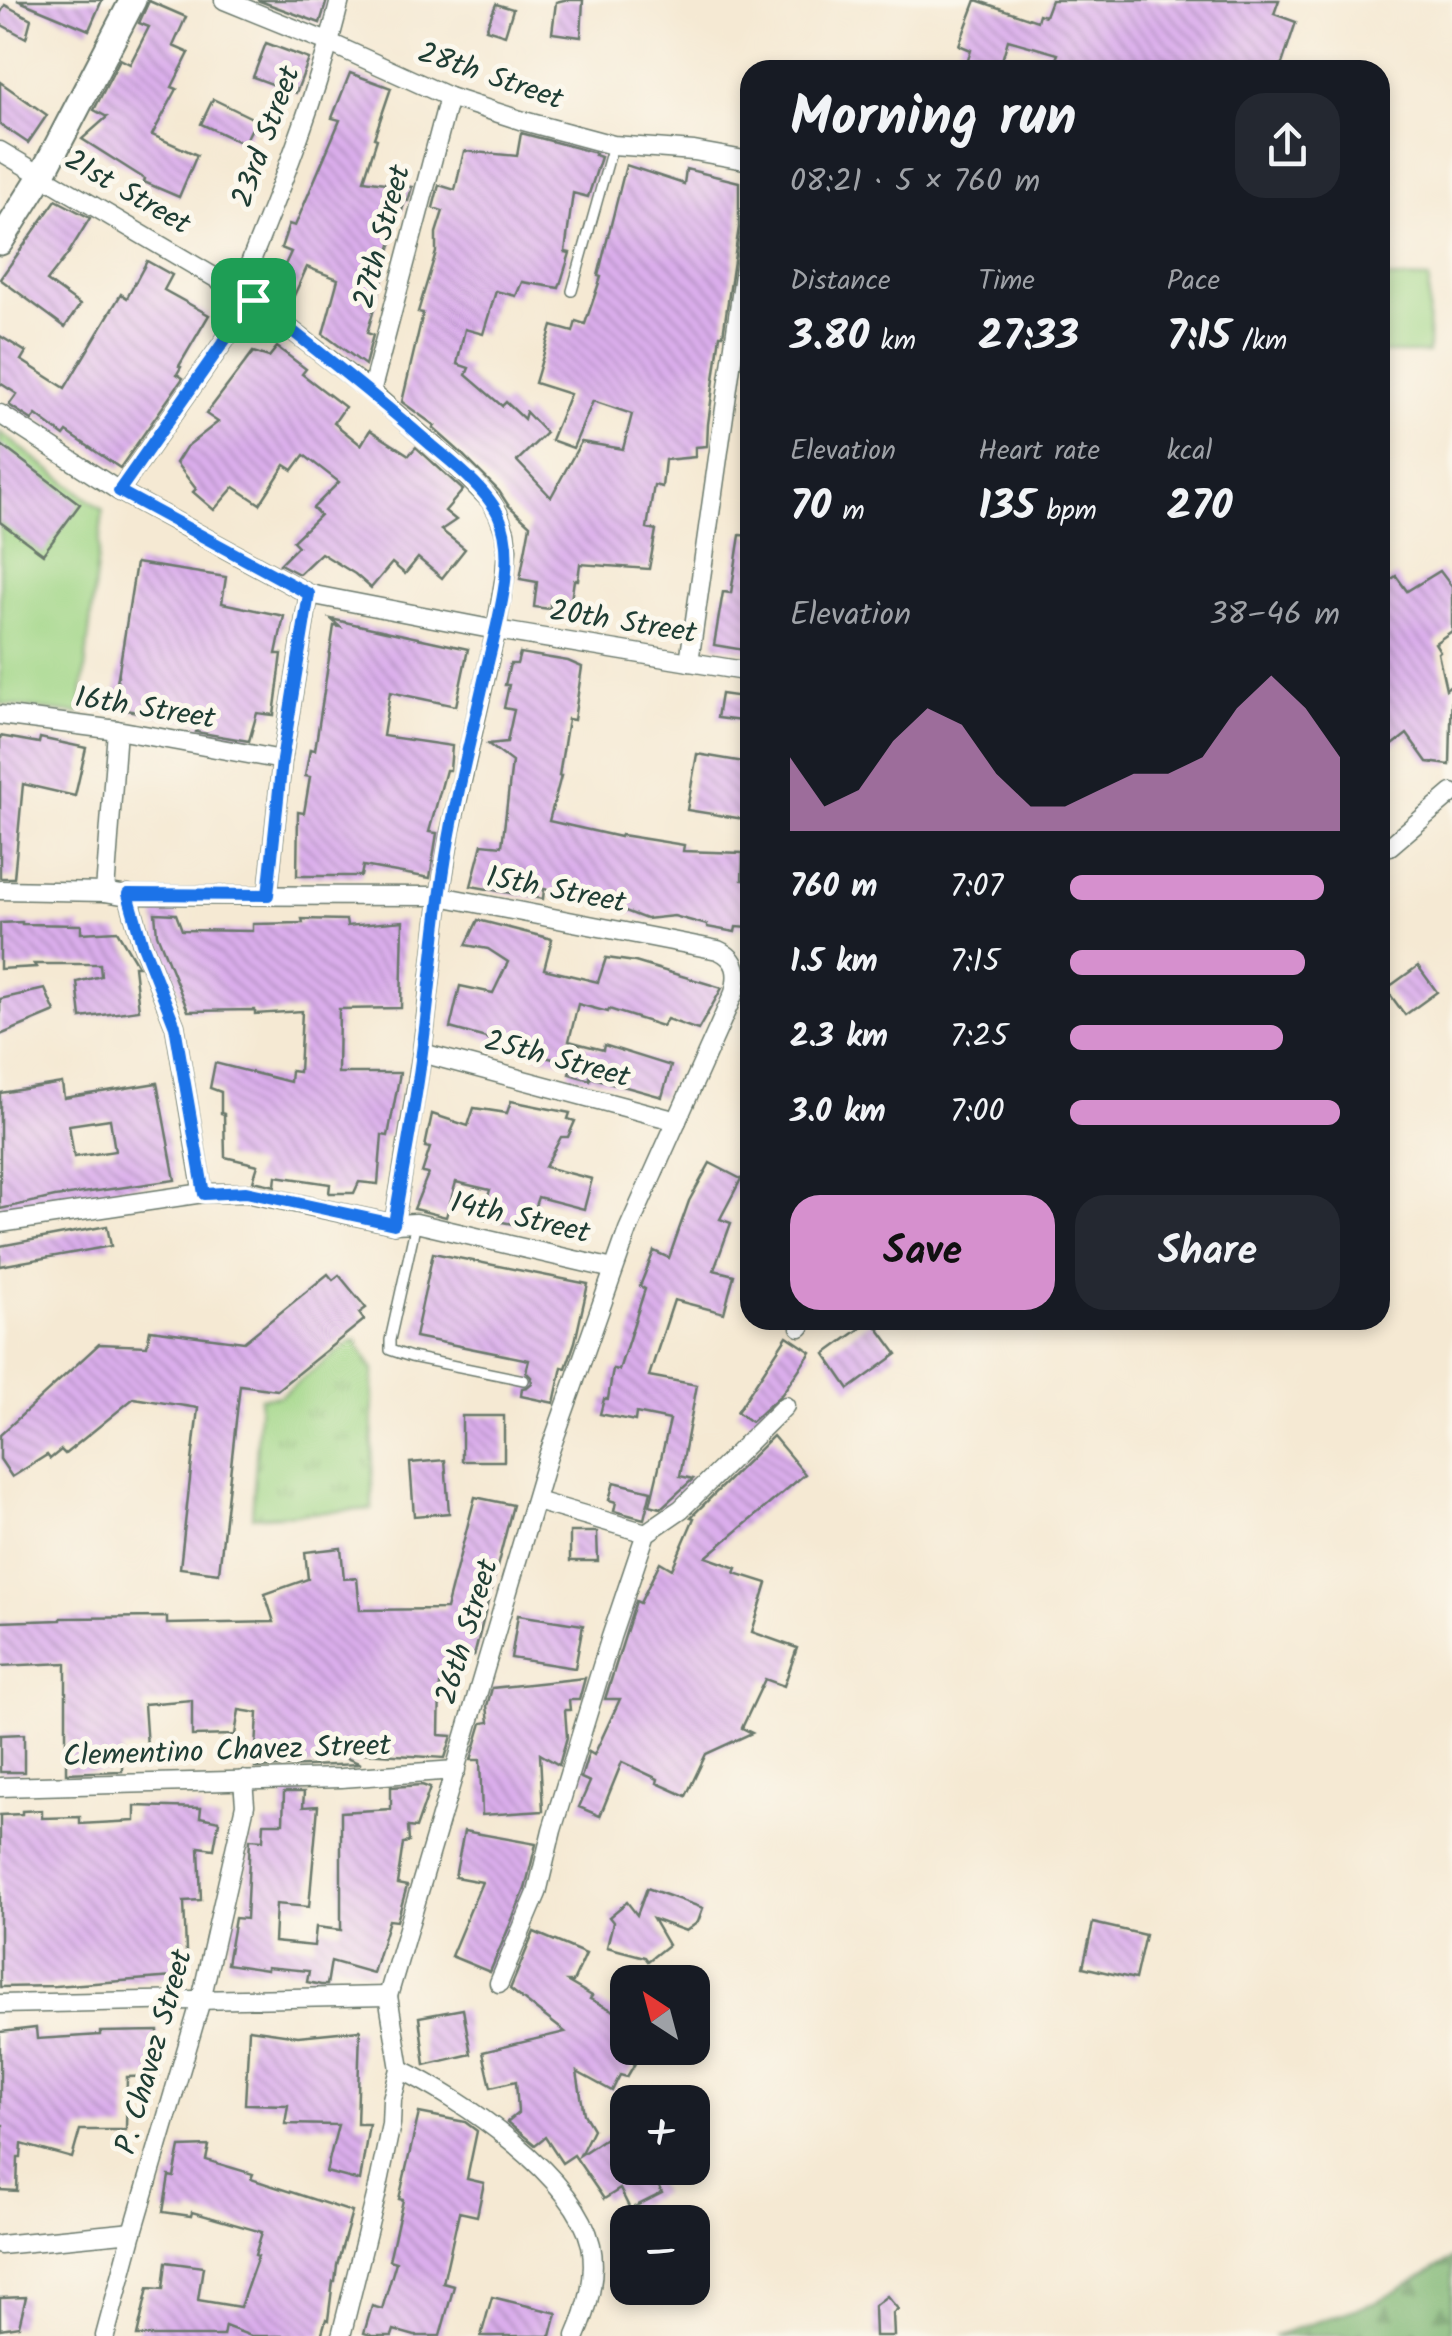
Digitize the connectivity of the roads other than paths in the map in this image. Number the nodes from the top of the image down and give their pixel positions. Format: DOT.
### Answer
graph roads {
  1 [pos="133,0"];
  2 [pos="224,0"];
  3 [pos="340,0"];
  4 [pos="330,42"];
  5 [pos="449,96"];
  6 [pos="614,145"];
  7 [pos="0,151"];
  8 [pos="740,159"];
  9 [pos="42,175"];
  10 [pos="0,242"];
  11 [pos="572,291"];
  12 [pos="246,295"];
  13 [pos="740,369"];
  14 [pos="371,392"];
  15 [pos="0,414"];
  16 [pos="119,491"];
  17 [pos="309,594"];
  18 [pos="496,630"];
  19 [pos="689,662"];
  20 [pos="740,670"];
  21 [pos="0,715"];
  22 [pos="117,730"];
  23 [pos="282,760"];
  24 [pos="1452,793"];
  25 [pos="1390,846"];
  26 [pos="0,890"];
  27 [pos="106,892"];
  28 [pos="128,894"];
  29 [pos="268,895"];
  30 [pos="440,896"];
  31 [pos="736,964"];
  32 [pos="422,1053"];
  33 [pos="677,1121"];
  34 [pos="204,1194"];
  35 [pos="416,1222"];
  36 [pos="0,1223"];
  37 [pos="394,1224"];
  38 [pos="613,1270"];
  39 [pos="524,1380"];
  40 [pos="785,1406"];
  41 [pos="536,1501"];
  42 [pos="646,1532"];
  43 [pos="456,1770"];
  44 [pos="244,1780"];
  45 [pos="0,1787"];
  46 [pos="499,1983"];
  47 [pos="388,1996"];
  48 [pos="201,2000"];
  49 [pos="0,2004"];
  50 [pos="400,2069"];
  51 [pos="132,2232"];
  52 [pos="0,2245"];
  53 [pos="105,2336"];
  54 [pos="341,2336"];
  55 [pos="576,2336"];
  1 -- 9 [label="street"];
  2 -- 4 [label="street, 28th Street"];
  3 -- 4 [label="street, 23rd Street"];
  4 -- 5 [label="street, 28th Street"];
  4 -- 12 [label="street, 23rd Street"];
  5 -- 6 [label="street, 28th Street"];
  5 -- 14 [label="street, 27th Street"];
  6 -- 8 [label="street, 28th Street"];
  6 -- 11 [label="lane"];
  7 -- 9 [label="street, 21st Street"];
  9 -- 10 [label="street"];
  9 -- 12 [label="street, 21st Street"];
  12 -- 14 [label="street, 21st Street"];
  12 -- 16 [label="street, 23rd Street"];
  13 -- 19 [label="street"];
  14 -- 18 [label="street, 21st Street"];
  15 -- 16 [label="street, 20th Street"];
  16 -- 17 [label="street, 20th Street"];
  17 -- 18 [label="street, 20th Street"];
  17 -- 23 [label="street"];
  18 -- 19 [label="street, 20th Street"];
  18 -- 30 [label="street, 21st Street"];
  19 -- 20 [label="street, 20th Street"];
  21 -- 22 [label="street, 16th Street"];
  22 -- 23 [label="street, 16th Street"];
  22 -- 27 [label="street"];
  23 -- 29 [label="street"];
  24 -- 25 [label="street"];
  26 -- 27 [label="street, 15th Street"];
  27 -- 28 [label="street, 15th Street"];
  28 -- 29 [label="street, 15th Street"];
  28 -- 34 [label="street"];
  29 -- 30 [label="street, 15th Street"];
  30 -- 31 [label="street, 15th Street"];
  30 -- 32 [label="street, 21st Street"];
  31 -- 33 [label="street, 26th Street"];
  32 -- 33 [label="street, 25th Street"];
  32 -- 37 [label="street, 21st Street"];
  33 -- 38 [label="street, 26th Street"];
  34 -- 36 [label="street, 14th Street"];
  34 -- 37 [label="street, 14th Street"];
  35 -- 37 [label="street, 14th Street"];
  35 -- 38 [label="street, 14th Street"];
  35 -- 39 [label="lane"];
  38 -- 41 [label="street, 26th Street"];
  40 -- 42 [label="street"];
  41 -- 42 [label="street"];
  41 -- 43 [label="street, 26th Street"];
  42 -- 46 [label="street"];
  43 -- 44 [label="street, Clementino Chavez Street"];
  43 -- 47 [label="street, 26th Street"];
  44 -- 45 [label="street, Clementino Chavez Street"];
  44 -- 48 [label="street, P. Chavez Street"];
  47 -- 48 [label="street"];
  47 -- 50 [label="street, 26th Street"];
  48 -- 49 [label="street"];
  48 -- 51 [label="street, P. Chavez Street"];
  50 -- 54 [label="street, 26th Street"];
  50 -- 55 [label="street"];
  51 -- 52 [label="street"];
  51 -- 53 [label="street, P. Chavez Street"];
}
